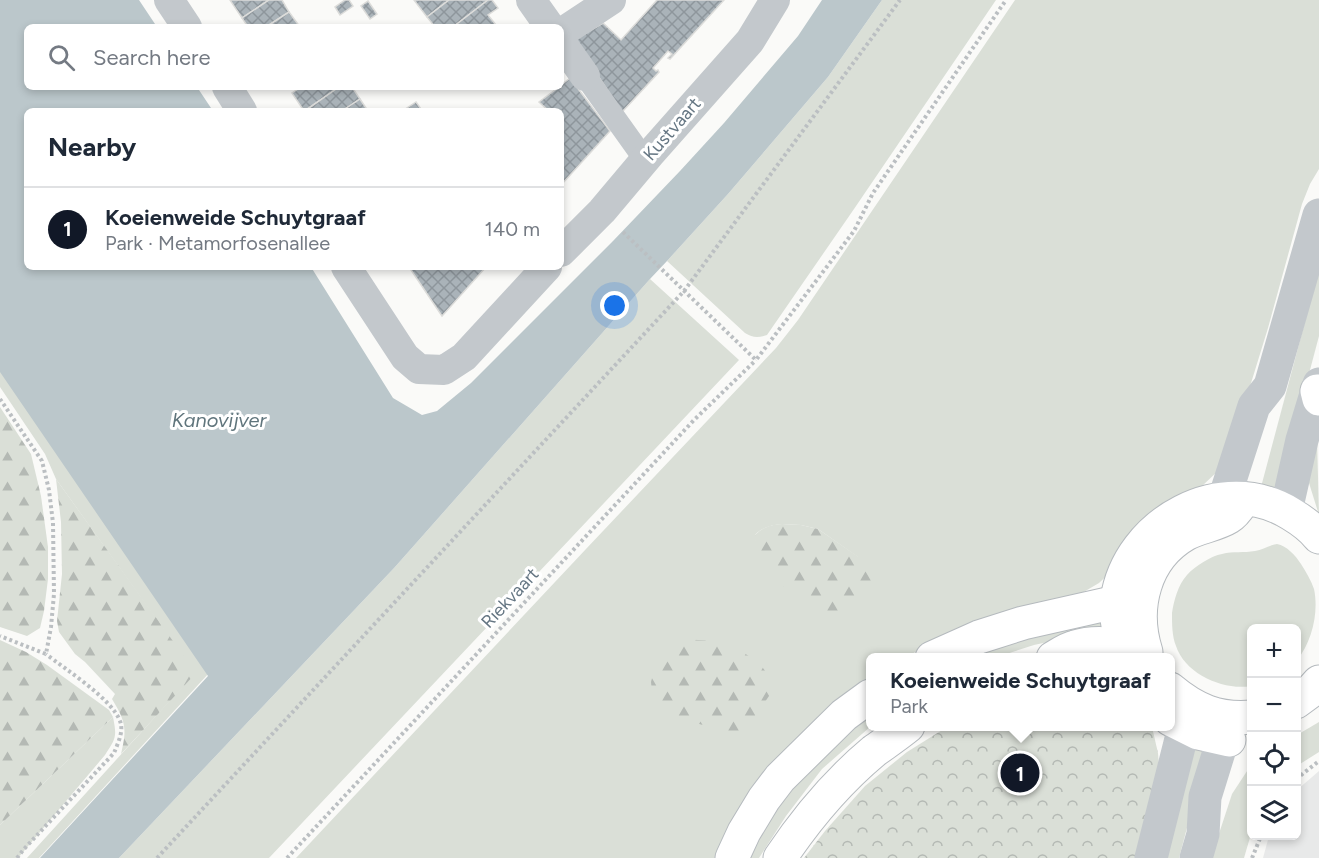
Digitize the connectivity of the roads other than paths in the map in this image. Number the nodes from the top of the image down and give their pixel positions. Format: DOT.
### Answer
graph roads {
  1 [pos="169,0"];
  2 [pos="531,0"];
  3 [pos="611,0"];
  4 [pos="775,0"];
  5 [pos="185,24"];
  6 [pos="548,24"];
  7 [pos="564,31"];
  8 [pos="564,46"];
  9 [pos="585,76"];
  10 [pos="228,90"];
  11 [pos="240,108"];
  12 [pos="645,160"];
  13 [pos="1319,215"];
  14 [pos="564,249"];
  15 [pos="348,270"];
  16 [pos="544,270"];
  17 [pos="1318,391"];
  18 [pos="1234,499"];
  19 [pos="1286,511"];
  20 [pos="1319,537"];
  21 [pos="1116,602"];
  22 [pos="942,653"];
  23 [pos="1061,653"];
  24 [pos="1136,653"];
  25 [pos="1319,682"];
  26 [pos="1175,693"];
  27 [pos="1301,698"];
  28 [pos="866,699"];
  29 [pos="1319,709"];
  30 [pos="1301,721"];
  31 [pos="1177,723"];
  32 [pos="901,731"];
  33 [pos="1243,731"];
  34 [pos="1199,846"];
  35 [pos="732,858"];
  36 [pos="780,858"];
  37 [pos="1151,858"];
  1 -- 5 [label="street"];
  2 -- 6 [label="street"];
  3 -- 7 [label="street"];
  4 -- 12 [label="street, Kustvaart"];
  8 -- 9 [label="street"];
  9 -- 12 [label="street"];
  10 -- 11 [label="street"];
  12 -- 14 [label="street, Kustvaart"];
  13 -- 18 [label="street"];
  15 -- 16 [label="street"];
  17 -- 19 [label="street"];
  18 -- 19 [label="main road"];
  18 -- 21 [label="main road"];
  18 -- 24 [label="main road"];
  19 -- 20 [label="main road"];
  21 -- 22 [label="main road"];
  21 -- 24 [label="main road"];
  23 -- 24 [label="main road"];
  25 -- 27 [label="main road"];
  26 -- 33 [label="main road"];
  28 -- 35 [label="main road"];
  29 -- 30 [label="main road"];
  31 -- 33 [label="main road"];
  31 -- 37 [label="street"];
  32 -- 36 [label="main road"];
  33 -- 34 [label="street"];
}
